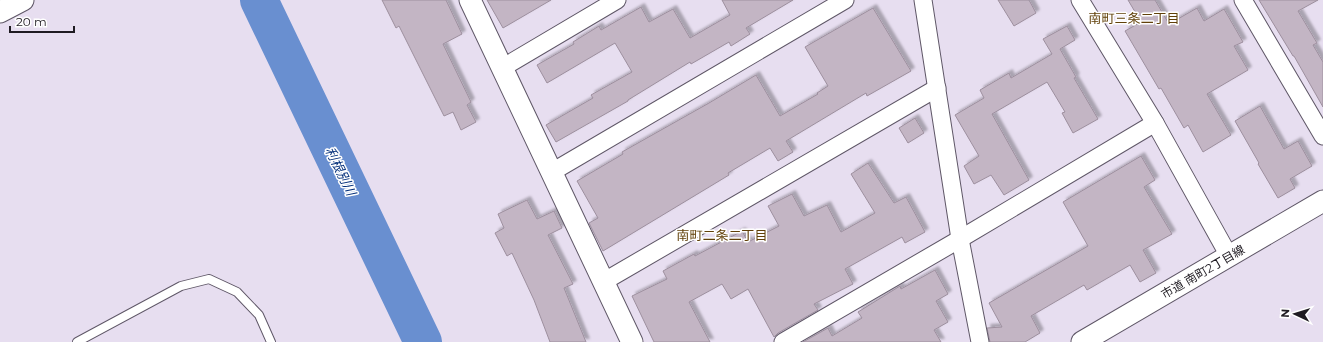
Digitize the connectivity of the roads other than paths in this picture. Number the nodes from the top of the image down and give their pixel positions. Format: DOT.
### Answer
graph roads {
  1 [pos="23,0"];
  2 [pos="470,0"];
  3 [pos="617,0"];
  4 [pos="845,0"];
  5 [pos="923,0"];
  6 [pos="1080,0"];
  7 [pos="1243,0"];
  8 [pos="0,12"];
  9 [pos="502,68"];
  10 [pos="937,88"];
  11 [pos="1155,123"];
  12 [pos="1323,136"];
  13 [pos="552,172"];
  14 [pos="1323,201"];
  15 [pos="960,239"];
  16 [pos="1229,256"];
  17 [pos="603,282"];
  18 [pos="77,342"];
  19 [pos="271,342"];
  20 [pos="632,342"];
  21 [pos="783,342"];
  22 [pos="980,342"];
  23 [pos="1082,342"];
  1 -- 8 [label="street"];
  2 -- 9 [label="street"];
  3 -- 9 [label="street"];
  4 -- 13 [label="street"];
  5 -- 10 [label="street"];
  6 -- 11 [label="street"];
  7 -- 12 [label="street"];
  9 -- 13 [label="street"];
  10 -- 15 [label="street"];
  10 -- 17 [label="street"];
  11 -- 15 [label="street"];
  11 -- 16 [label="street"];
  13 -- 17 [label="street"];
  14 -- 16 [label="street, 市道 南町2丁目線"];
  15 -- 21 [label="street"];
  15 -- 22 [label="street"];
  16 -- 23 [label="street, 市道 南町2丁目線"];
  17 -- 20 [label="street"];
  18 -- 19 [label="lane"];
}
